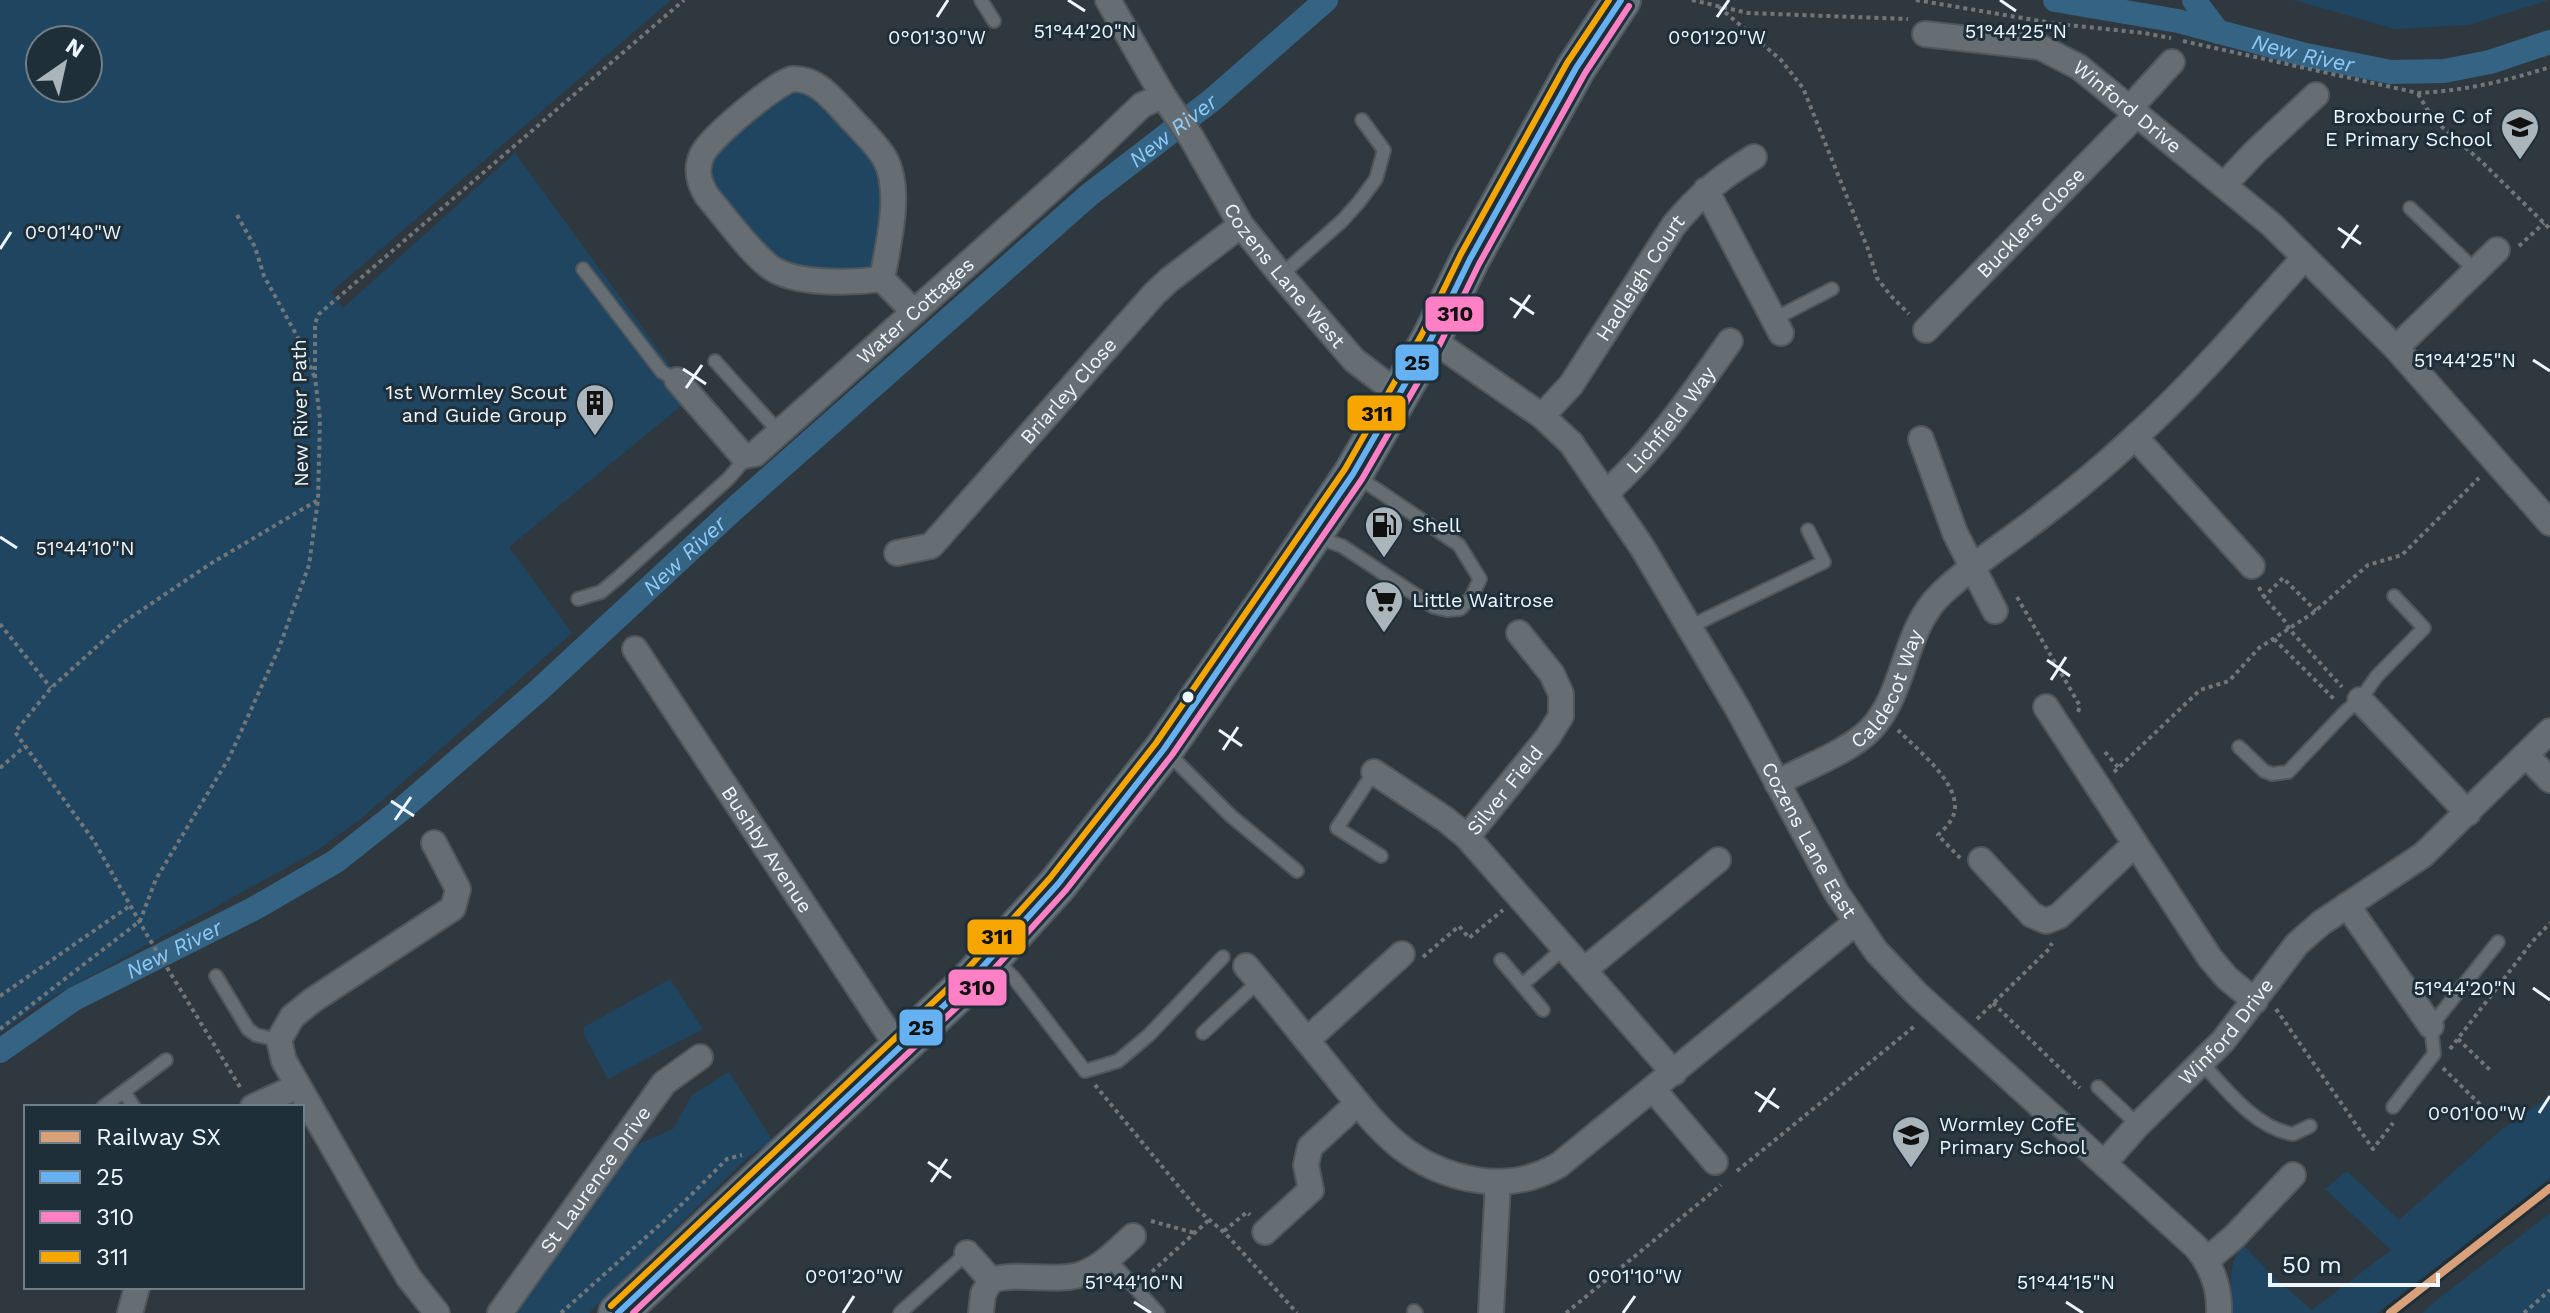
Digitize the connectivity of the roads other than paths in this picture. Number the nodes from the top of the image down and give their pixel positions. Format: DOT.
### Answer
graph roads {
  1 [pos="981,0"];
  2 [pos="1621,0"];
  3 [pos="1113,2"];
  4 [pos="994,21"];
  5 [pos="1925,34"];
  6 [pos="2172,62"];
  7 [pos="2316,95"];
  8 [pos="1168,102"];
  9 [pos="2134,111"];
  10 [pos="1362,120"];
  11 [pos="1754,157"];
  12 [pos="2224,185"];
  13 [pos="1706,190"];
  14 [pos="2410,208"];
  15 [pos="1241,225"];
  16 [pos="2506,250"];
  17 [pos="2304,258"];
  18 [pos="583,269"];
  19 [pos="2475,270"];
  20 [pos="1281,275"];
  21 [pos="882,279"];
  22 [pos="1832,289"];
  23 [pos="914,312"];
  24 [pos="1778,326"];
  25 [pos="1926,330"];
  26 [pos="1431,339"];
  27 [pos="1730,341"];
  28 [pos="2396,348"];
  29 [pos="715,361"];
  30 [pos="677,380"];
  31 [pos="1400,395"];
  32 [pos="1542,416"];
  33 [pos="779,432"];
  34 [pos="2135,437"];
  35 [pos="1921,439"];
  36 [pos="743,456"];
  37 [pos="1353,474"];
  38 [pos="1606,493"];
  39 [pos="2550,523"];
  40 [pos="1808,530"];
  41 [pos="1312,535"];
  42 [pos="897,553"];
  43 [pos="2252,566"];
  44 [pos="1974,567"];
  45 [pos="2394,596"];
  46 [pos="578,599"];
  47 [pos="1995,611"];
  48 [pos="1689,627"];
  49 [pos="1519,633"];
  50 [pos="635,649"];
  51 [pos="2353,705"];
  52 [pos="2046,707"];
  53 [pos="2550,731"];
  54 [pos="2239,747"];
  55 [pos="1164,749"];
  56 [pos="2526,755"];
  57 [pos="1374,772"];
  58 [pos="2550,780"];
  59 [pos="1777,783"];
  60 [pos="2468,813"];
  61 [pos="1467,837"];
  62 [pos="434,843"];
  63 [pos="2135,844"];
  64 [pos="1381,856"];
  65 [pos="1970,859"];
  66 [pos="1718,860"];
  67 [pos="1297,871"];
  68 [pos="2347,905"];
  69 [pos="1855,923"];
  70 [pos="2498,942"];
  71 [pos="1564,948"];
  72 [pos="1402,954"];
  73 [pos="992,957"];
  74 [pos="1223,957"];
  75 [pos="1501,960"];
  76 [pos="1584,970"];
  77 [pos="1252,974"];
  78 [pos="216,976"];
  79 [pos="1522,985"];
  80 [pos="2259,996"];
  81 [pos="1543,1010"];
  82 [pos="2431,1026"];
  83 [pos="1203,1033"];
  84 [pos="279,1040"];
  85 [pos="1307,1040"];
  86 [pos="899,1049"];
  87 [pos="700,1057"];
  88 [pos="166,1060"];
  89 [pos="2201,1062"];
  90 [pos="1674,1073"];
  91 [pos="298,1086"];
  92 [pos="2098,1087"];
  93 [pos="1653,1089"];
  94 [pos="124,1092"];
  95 [pos="248,1100"];
  96 [pos="1358,1103"];
  97 [pos="106,1105"];
  98 [pos="133,1105"];
  99 [pos="2397,1110"];
  100 [pos="2138,1125"];
  101 [pos="2310,1126"];
  102 [pos="1715,1162"];
  103 [pos="2105,1162"];
  104 [pos="2293,1175"];
  105 [pos="1498,1183"];
  106 [pos="1265,1232"];
  107 [pos="1133,1236"];
  108 [pos="967,1253"];
  109 [pos="1109,1259"];
  110 [pos="2207,1260"];
  111 [pos="991,1280"];
  112 [pos="136,1289"];
  113 [pos="130,1313"];
  114 [pos="437,1313"];
  115 [pos="500,1313"];
  116 [pos="618,1313"];
  117 [pos="900,1313"];
  118 [pos="981,1313"];
  119 [pos="1158,1313"];
  120 [pos="1491,1313"];
  121 [pos="2219,1313"];
  1 -- 4 [label="lane"];
  2 -- 26 [label="main road"];
  3 -- 8 [label="street"];
  5 -- 9 [label="street, Winford Drive"];
  6 -- 9 [label="street, Bucklers Close"];
  7 -- 12 [label="street"];
  8 -- 15 [label="street, Cozens Lane West"];
  8 -- 23 [label="street, Water Cottages"];
  9 -- 12 [label="street, Winford Drive"];
  9 -- 25 [label="street, Bucklers Close"];
  10 -- 20 [label="lane"];
  11 -- 13 [label="street, Hadleigh Court"];
  12 -- 17 [label="street, Winford Drive"];
  13 -- 24 [label="street"];
  13 -- 32 [label="street, Hadleigh Court"];
  14 -- 19 [label="lane"];
  15 -- 20 [label="street, Cozens Lane West"];
  15 -- 42 [label="street, Briarley Close"];
  16 -- 19 [label="street"];
  17 -- 28 [label="street, Winford Drive"];
  17 -- 34 [label="street, Caldecot Way"];
  18 -- 30 [label="lane"];
  19 -- 28 [label="street"];
  20 -- 31 [label="street, Cozens Lane West"];
  21 -- 21 [label="street"];
  21 -- 23 [label="street"];
  22 -- 24 [label="lane"];
  23 -- 33 [label="street, Water Cottages"];
  26 -- 31 [label="main road"];
  26 -- 32 [label="street, Cozens Lane East"];
  27 -- 38 [label="street, Lichfield Way"];
  28 -- 39 [label="street, Winford Drive"];
  29 -- 33 [label="lane"];
  30 -- 36 [label="street"];
  31 -- 37 [label="main road"];
  32 -- 38 [label="street, Cozens Lane East"];
  33 -- 36 [label="street, Water Cottages"];
  34 -- 43 [label="street"];
  34 -- 44 [label="street, Caldecot Way"];
  35 -- 44 [label="street"];
  36 -- 46 [label="lane"];
  37 -- 41 [label="main road"];
  37 -- 41 [label="lane"];
  38 -- 48 [label="street, Cozens Lane East"];
  40 -- 48 [label="lane"];
  41 -- 55 [label="main road"];
  44 -- 47 [label="street"];
  44 -- 59 [label="street, Caldecot Way"];
  45 -- 51 [label="lane"];
  48 -- 59 [label="street, Cozens Lane East"];
  49 -- 61 [label="street, Silver Field"];
  50 -- 86 [label="street, Bushby Avenue"];
  51 -- 54 [label="lane"];
  51 -- 60 [label="street"];
  52 -- 63 [label="street"];
  53 -- 56 [label="street, Winford Drive"];
  55 -- 67 [label="lane"];
  55 -- 73 [label="main road"];
  56 -- 58 [label="street"];
  56 -- 60 [label="street, Winford Drive"];
  57 -- 61 [label="street"];
  57 -- 64 [label="lane"];
  59 -- 69 [label="street, Cozens Lane East"];
  60 -- 68 [label="street, Winford Drive"];
  61 -- 71 [label="street, Silver Field"];
  62 -- 84 [label="street"];
  63 -- 65 [label="street"];
  63 -- 80 [label="street"];
  66 -- 76 [label="street"];
  68 -- 80 [label="street, Winford Drive"];
  68 -- 82 [label="street"];
  69 -- 90 [label="street"];
  69 -- 103 [label="street, Cozens Lane East"];
  70 -- 82 [label="lane"];
  71 -- 76 [label="street, Silver Field"];
  71 -- 79 [label="lane"];
  72 -- 85 [label="street"];
  73 -- 74 [label="lane"];
  73 -- 86 [label="main road"];
  75 -- 79 [label="lane"];
  76 -- 90 [label="street, Silver Field"];
  77 -- 83 [label="lane"];
  77 -- 85 [label="street"];
  78 -- 84 [label="lane"];
  79 -- 81 [label="lane"];
  80 -- 89 [label="street, Winford Drive"];
  82 -- 99 [label="lane"];
  84 -- 91 [label="street"];
  85 -- 96 [label="street"];
  86 -- 116 [label="main road"];
  87 -- 115 [label="street, St Laurence Drive"];
  88 -- 94 [label="lane"];
  89 -- 100 [label="street, Winford Drive"];
  89 -- 101 [label="lane"];
  90 -- 93 [label="street"];
  91 -- 95 [label="street"];
  91 -- 114 [label="street"];
  92 -- 100 [label="lane"];
  93 -- 102 [label="street"];
  93 -- 105 [label="street"];
  94 -- 97 [label="lane"];
  94 -- 98 [label="lane"];
  96 -- 105 [label="street"];
  96 -- 106 [label="street"];
  100 -- 103 [label="street, Winford Drive"];
  103 -- 110 [label="street, Cozens Lane East"];
  104 -- 110 [label="street"];
  105 -- 120 [label="street"];
  107 -- 109 [label="street"];
  108 -- 111 [label="street"];
  108 -- 117 [label="lane"];
  109 -- 111 [label="street"];
  109 -- 119 [label="lane"];
  110 -- 121 [label="street, Cozens Lane East"];
  111 -- 118 [label="street"];
  112 -- 113 [label="street"];
}
